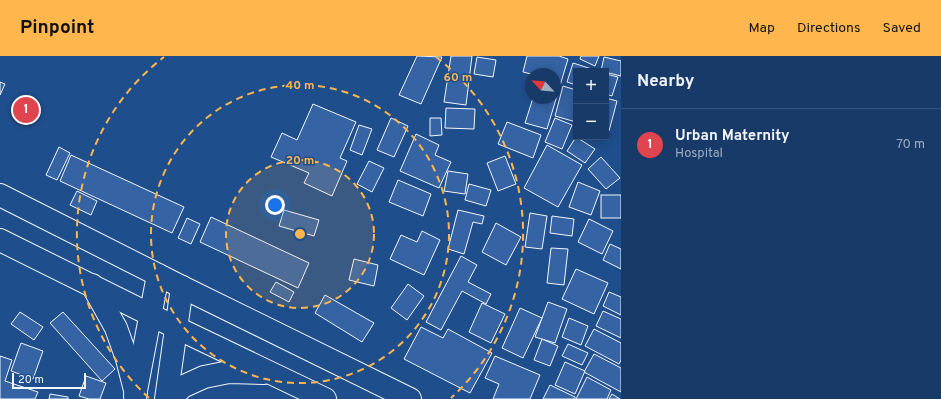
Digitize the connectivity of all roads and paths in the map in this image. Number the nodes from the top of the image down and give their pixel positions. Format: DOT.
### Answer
graph roads {
  1 [pos="0,195"];
  2 [pos="0,240"];
  3 [pos="158,275"];
  4 [pos="92,285"];
  5 [pos="182,288"];
  6 [pos="150,314"];
  7 [pos="177,328"];
  8 [pos="270,373"];
  9 [pos="135,396"];
  10 [pos="166,399"];
  11 [pos="171,399"];
  12 [pos="325,399"];
  13 [pos="410,399"];
  1 -- 3 [label="main road"];
  2 -- 4 [label="main road"];
  3 -- 5 [label="main road"];
  3 -- 6 [label="main road"];
  4 -- 6 [label="main road"];
  4 -- 9 [label="main road"];
  5 -- 7 [label="main road"];
  5 -- 13 [label="main road"];
  6 -- 7 [label="main road"];
  6 -- 9 [label="main road"];
  7 -- 8 [label="main road"];
  7 -- 10 [label="main road"];
  8 -- 11 [label="main road"];
  8 -- 12 [label="main road"];
}
